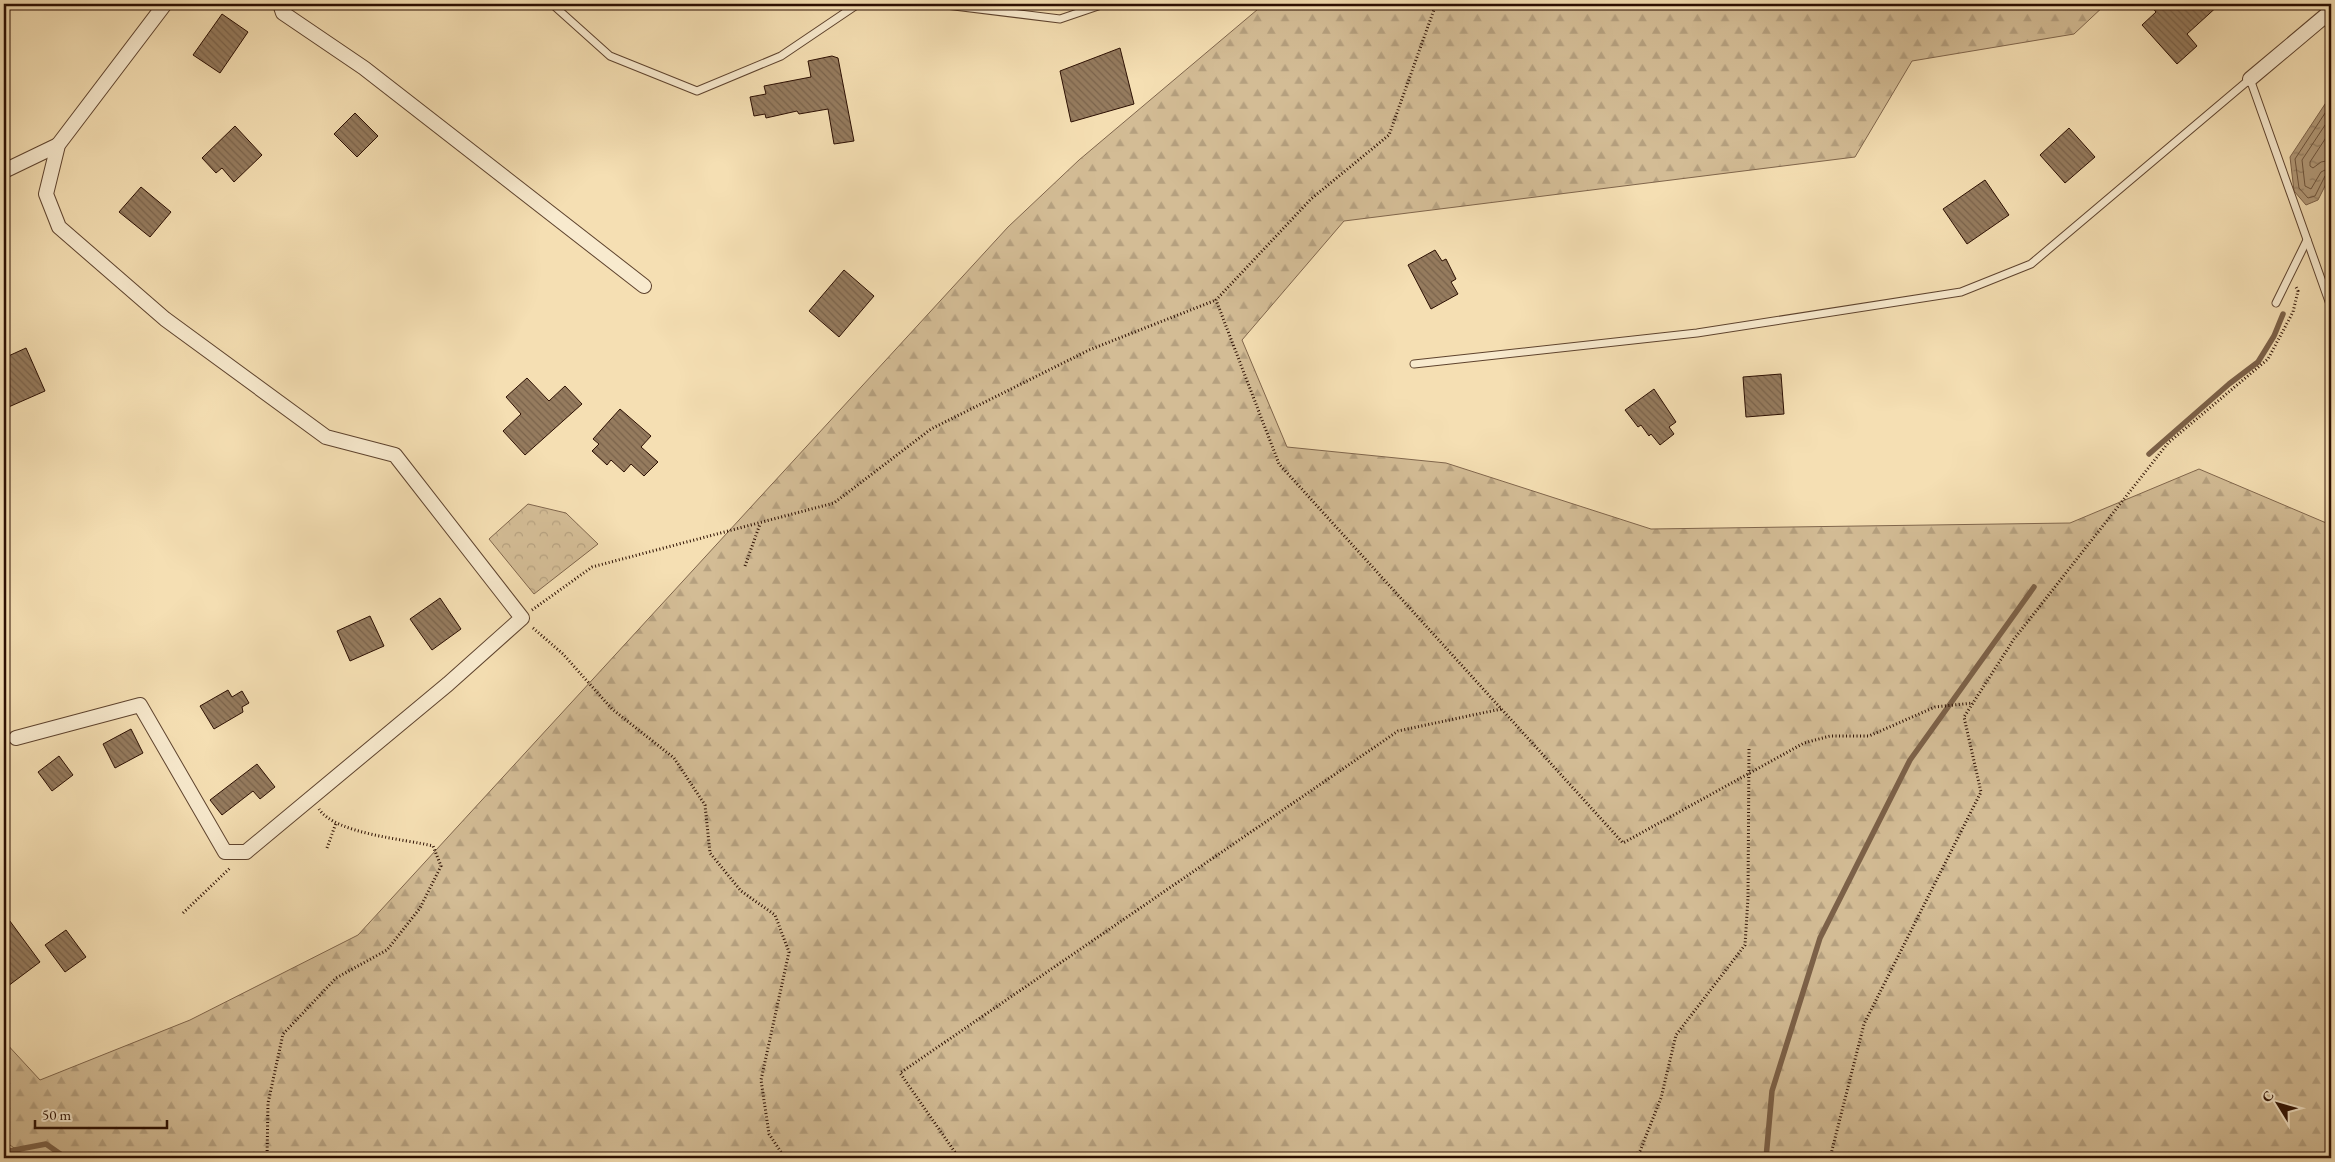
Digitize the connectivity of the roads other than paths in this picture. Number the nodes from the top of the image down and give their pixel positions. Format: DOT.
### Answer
graph roads {
  1 [pos="165,4"];
  2 [pos="280,4"];
  3 [pos="552,4"];
  4 [pos="858,4"];
  5 [pos="864,4"];
  6 [pos="1104,4"];
  7 [pos="2331,11"];
  8 [pos="2250,79"];
  9 [pos="58,145"];
  10 [pos="4,171"];
  11 [pos="2307,240"];
  12 [pos="644,286"];
  13 [pos="2276,303"];
  14 [pos="2331,307"];
  15 [pos="1414,364"];
  16 [pos="16,738"];
  1 -- 9 [label="street"];
  2 -- 12 [label="street"];
  3 -- 4 [label="lane"];
  5 -- 6 [label="lane"];
  7 -- 8 [label="street"];
  8 -- 11 [label="lane"];
  8 -- 15 [label="lane"];
  9 -- 10 [label="street"];
  9 -- 16 [label="street"];
  11 -- 13 [label="lane"];
  11 -- 14 [label="lane"];
}
